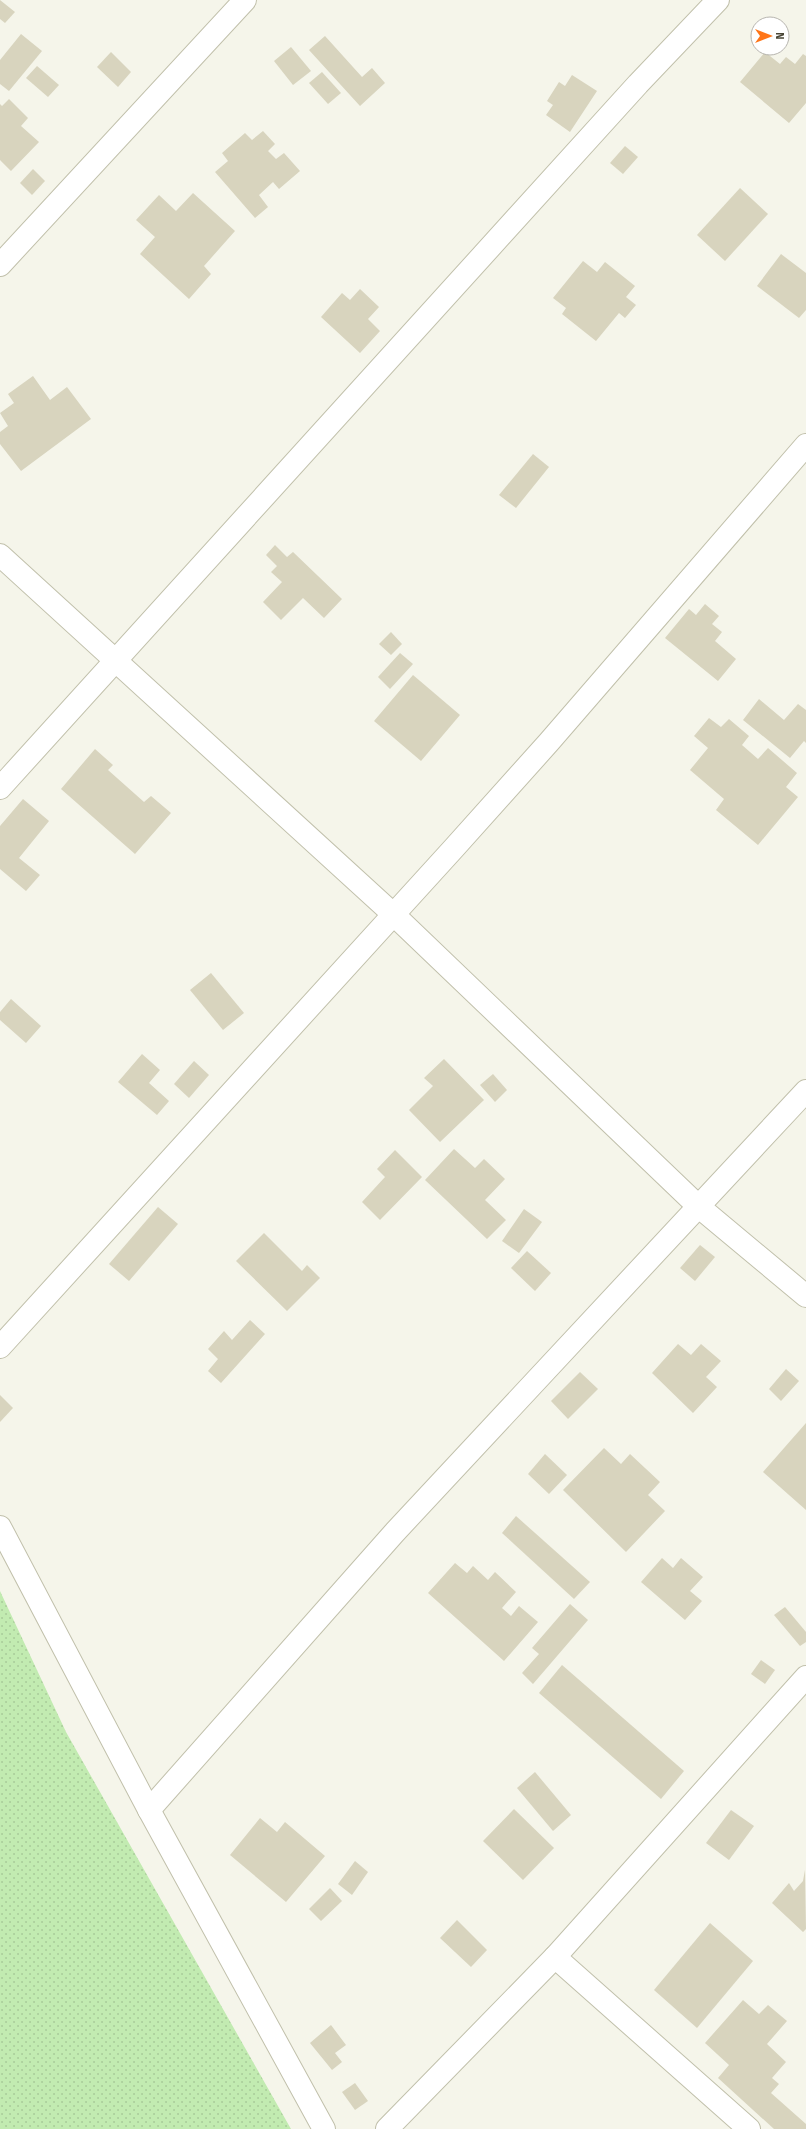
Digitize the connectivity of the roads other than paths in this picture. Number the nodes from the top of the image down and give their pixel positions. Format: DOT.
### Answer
graph roads {
  1 [pos="244,0"];
  2 [pos="718,0"];
  3 [pos="0,264"];
  4 [pos="806,445"];
  5 [pos="0,555"];
  6 [pos="117,661"];
  7 [pos="0,788"];
  8 [pos="393,914"];
  9 [pos="806,1091"];
  10 [pos="698,1206"];
  11 [pos="806,1296"];
  12 [pos="0,1347"];
  13 [pos="0,1527"];
  14 [pos="806,1677"];
  15 [pos="149,1810"];
  16 [pos="556,1957"];
  17 [pos="324,2129"];
  18 [pos="387,2129"];
  19 [pos="749,2129"];
  1 -- 3 [label="street"];
  2 -- 6 [label="street"];
  4 -- 8 [label="street"];
  5 -- 6 [label="street"];
  6 -- 7 [label="street"];
  6 -- 8 [label="street"];
  8 -- 10 [label="street"];
  8 -- 12 [label="street"];
  9 -- 10 [label="street"];
  10 -- 11 [label="street"];
  10 -- 15 [label="street"];
  13 -- 15 [label="street"];
  14 -- 16 [label="street"];
  15 -- 17 [label="street"];
  16 -- 18 [label="street"];
  16 -- 19 [label="street"];
}
